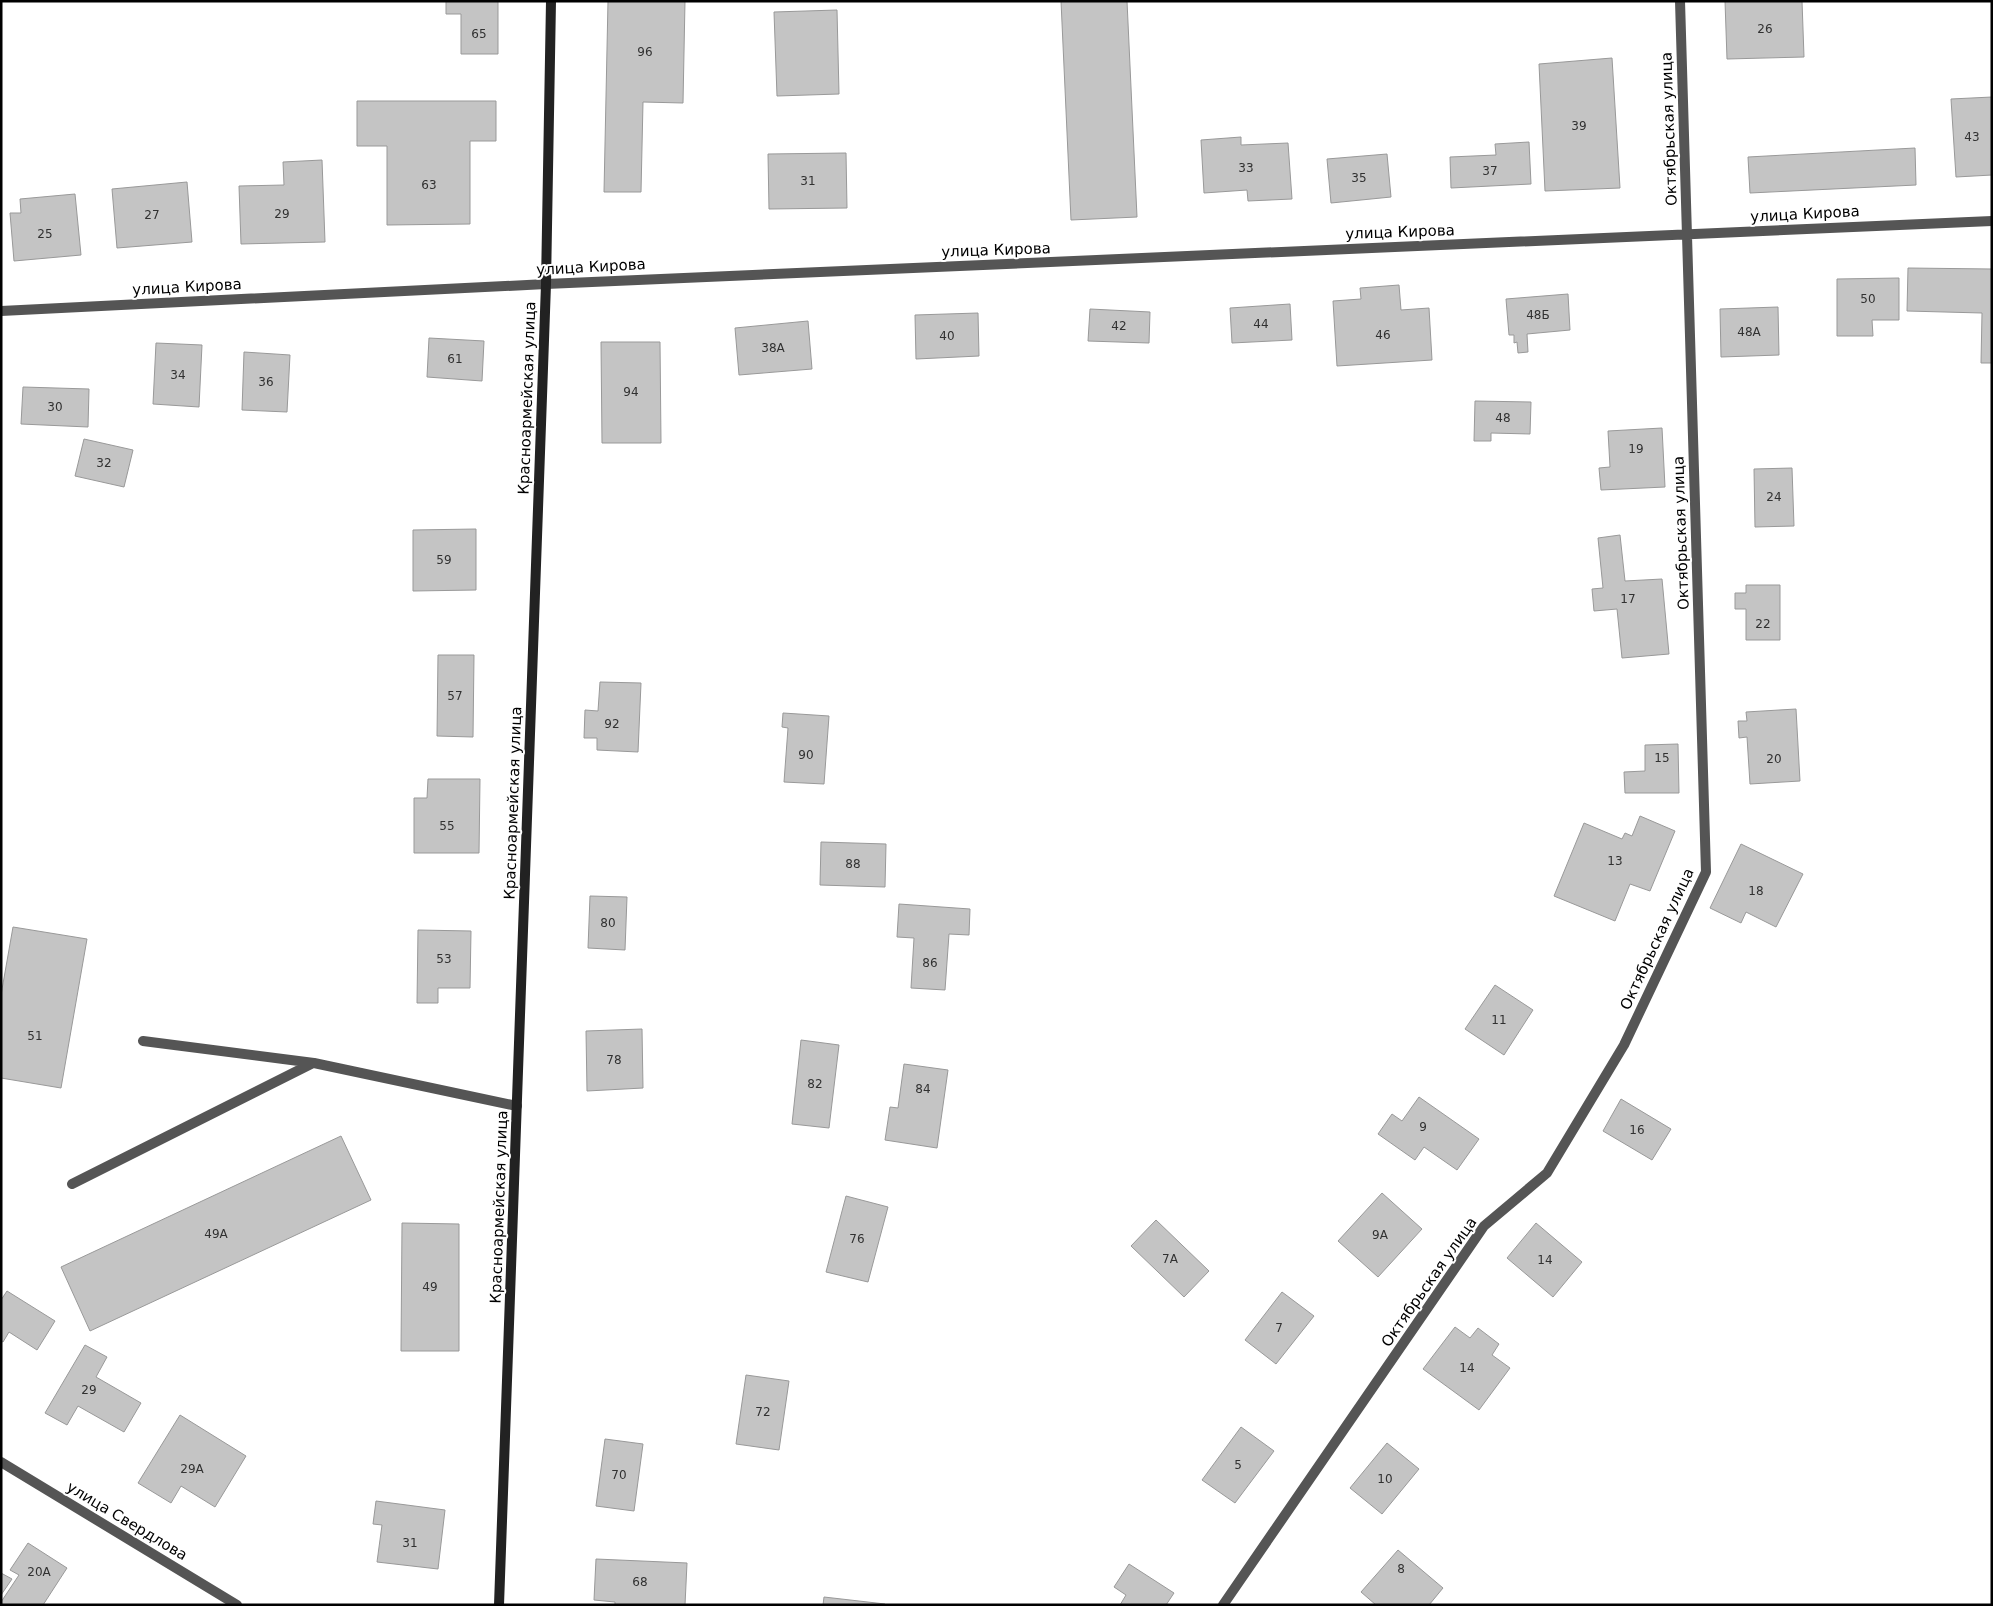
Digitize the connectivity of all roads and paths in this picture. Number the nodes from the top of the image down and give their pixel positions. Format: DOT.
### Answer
graph roads {
  1 [pos="552,1"];
  2 [pos="1680,1"];
  3 [pos="1992,221"];
  4 [pos="1688,235"];
  5 [pos="546,284"];
  6 [pos="1,311"];
  7 [pos="143,1041"];
  8 [pos="314,1063"];
  9 [pos="517,1106"];
  10 [pos="72,1184"];
  11 [pos="1,1462"];
  12 [pos="237,1605"];
  13 [pos="499,1605"];
  14 [pos="1223,1605"];
  1 -- 5 [label="main road, Красноармейская улица"];
  2 -- 4 [label="street, Октябрьская улица"];
  3 -- 4 [label="street, улица Кирова"];
  4 -- 5 [label="street, улица Кирова"];
  4 -- 14 [label="street, Октябрьская улица"];
  5 -- 6 [label="street, улица Кирова"];
  5 -- 9 [label="main road, Красноармейская улица"];
  7 -- 8 [label="street"];
  8 -- 9 [label="street"];
  8 -- 10 [label="street"];
  9 -- 13 [label="main road, Красноармейская улица"];
  11 -- 12 [label="street, улица Свердлова"];
}
